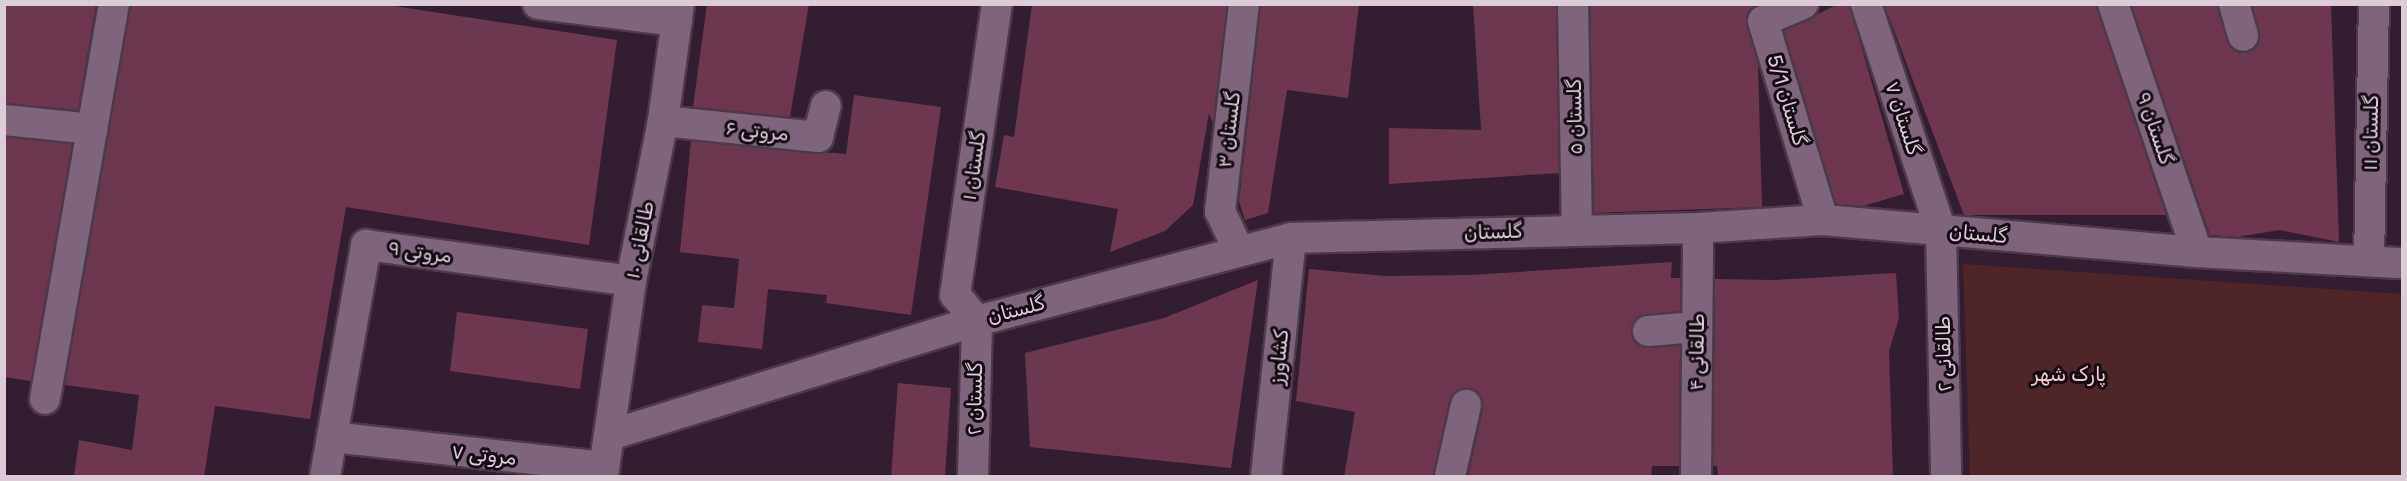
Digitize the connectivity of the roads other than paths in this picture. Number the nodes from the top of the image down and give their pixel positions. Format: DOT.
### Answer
graph roads {
  1 [pos="114,4"];
  2 [pos="538,4"];
  3 [pos="997,4"];
  4 [pos="1244,4"];
  5 [pos="1573,4"];
  6 [pos="1803,4"];
  7 [pos="1866,4"];
  8 [pos="2113,4"];
  9 [pos="2235,4"];
  10 [pos="2374,4"];
  11 [pos="678,13"];
  12 [pos="2243,36"];
  13 [pos="826,106"];
  14 [pos="4,120"];
  15 [pos="663,122"];
  16 [pos="93,129"];
  17 [pos="1823,220"];
  18 [pos="1698,228"];
  19 [pos="1577,230"];
  20 [pos="1941,231"];
  21 [pos="1291,238"];
  22 [pos="1239,251"];
  23 [pos="2197,252"];
  24 [pos="2369,261"];
  25 [pos="2403,263"];
  26 [pos="631,281"];
  27 [pos="977,321"];
  28 [pos="1697,327"];
  29 [pos="1648,331"];
  30 [pos="45,399"];
  31 [pos="1466,405"];
  32 [pos="610,435"];
  33 [pos="332,437"];
  34 [pos="434,463"];
  35 [pos="603,472"];
  36 [pos="325,477"];
  37 [pos="973,477"];
  38 [pos="1266,477"];
  39 [pos="1450,477"];
  40 [pos="1696,477"];
  41 [pos="1946,477"];
  1 -- 16 [label="street"];
  2 -- 11 [label="street"];
  3 -- 27 [label="street, گلستان ۱"];
  4 -- 22 [label="street, گلستان ۳"];
  5 -- 19 [label="street, گلستان ۵"];
  6 -- 17 [label="street, گلستان 5/1"];
  7 -- 20 [label="street, گلستان ۷"];
  8 -- 23 [label="street, گلستان ۹"];
  9 -- 12 [label="street"];
  10 -- 24 [label="street, گلستان ۱۱"];
  11 -- 15 [label="street, طالقانی ۱۰"];
  13 -- 15 [label="street, مروتی ۶"];
  14 -- 16 [label="street"];
  15 -- 26 [label="street, طالقانی ۱۰"];
  16 -- 30 [label="street"];
  17 -- 18 [label="street, گلستان"];
  17 -- 20 [label="street, گلستان"];
  18 -- 19 [label="street, گلستان"];
  18 -- 28 [label="street, طالقانی ۴"];
  19 -- 21 [label="street, گلستان"];
  20 -- 23 [label="street, گلستان"];
  20 -- 41 [label="street, طالقانی ۲"];
  21 -- 22 [label="street, گلستان"];
  21 -- 38 [label="street, کشاورز"];
  22 -- 27 [label="street, گلستان"];
  23 -- 24 [label="street, گلستان"];
  24 -- 25 [label="street, گلستان"];
  26 -- 32 [label="street, طالقانی ۱۰"];
  26 -- 33 [label="street, مروتی ۹"];
  27 -- 32 [label="street, گلستان"];
  27 -- 37 [label="street, گلستان ۲"];
  28 -- 29 [label="street"];
  28 -- 40 [label="street, طالقانی ۴"];
  31 -- 39 [label="street"];
  32 -- 35 [label="street, طالقانی ۱۰"];
  33 -- 34 [label="street, مروتی ۷"];
  33 -- 36 [label="street"];
  34 -- 35 [label="street, مروتی ۷"];
}
